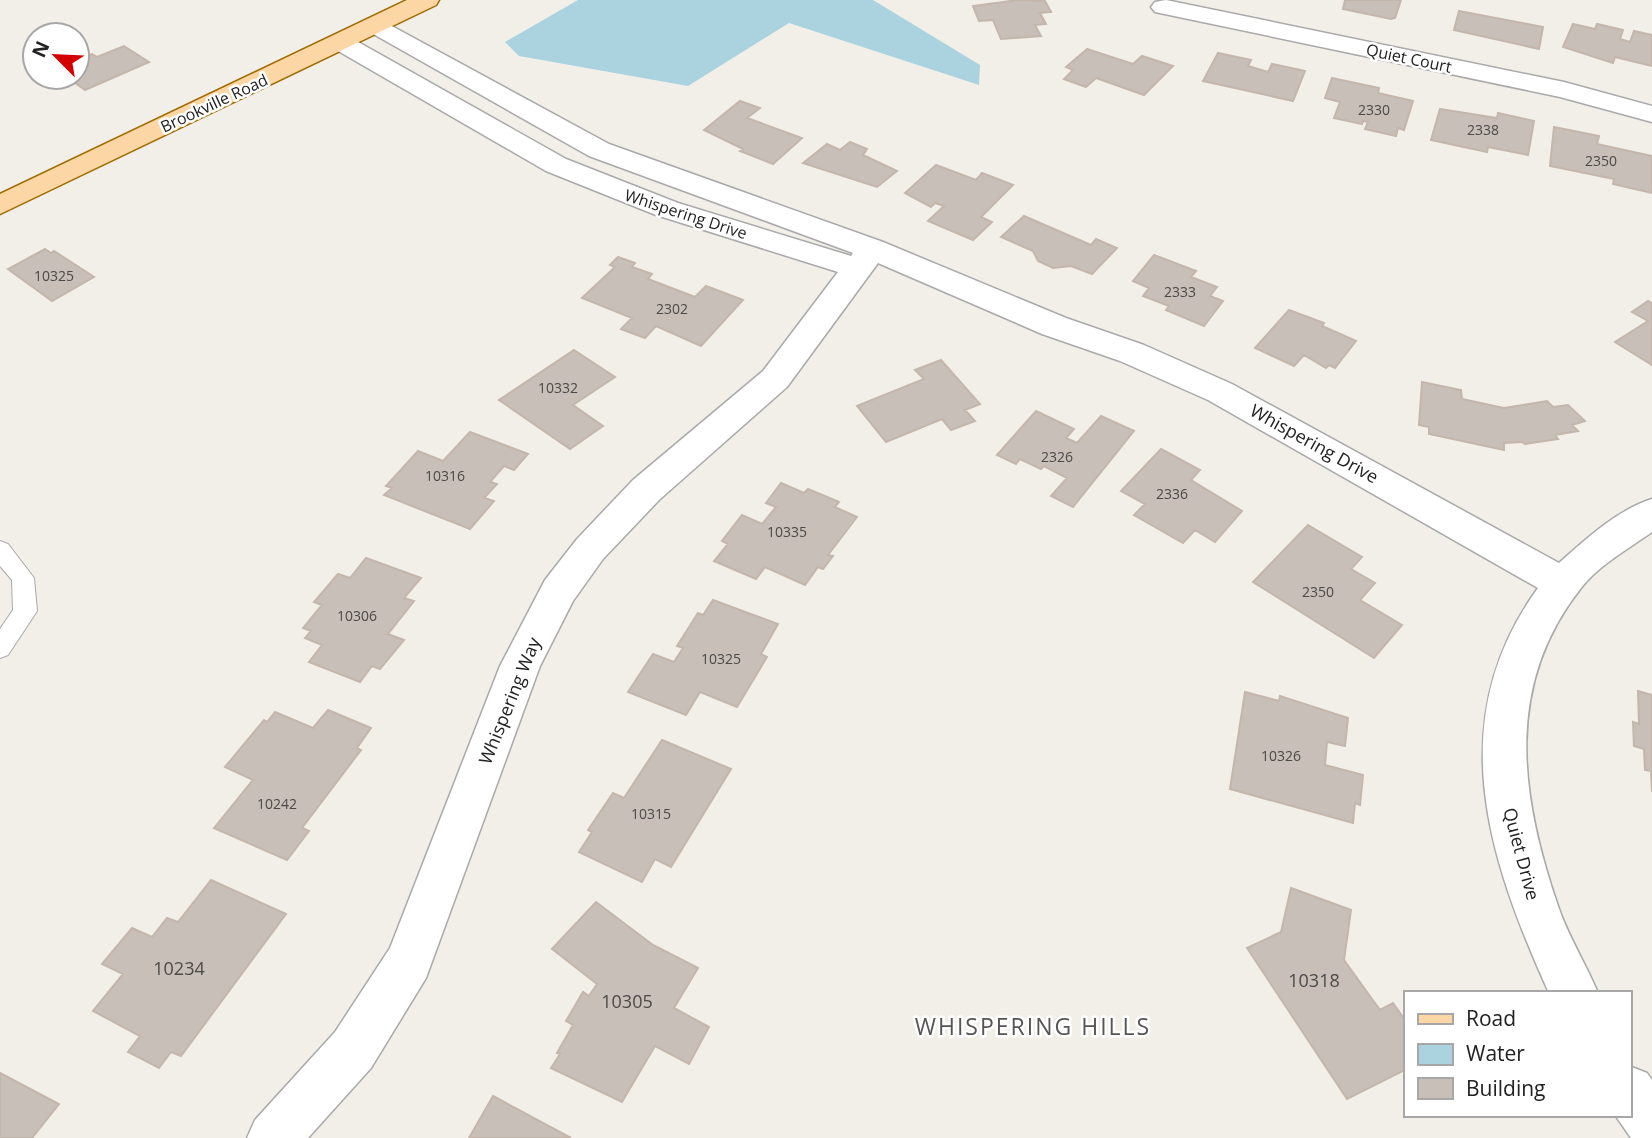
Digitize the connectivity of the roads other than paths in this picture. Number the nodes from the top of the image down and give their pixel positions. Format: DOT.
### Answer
graph roads {
  1 [pos="428,0"];
  2 [pos="1164,7"];
  3 [pos="377,26"];
  4 [pos="342,43"];
  5 [pos="1652,114"];
  6 [pos="709,190"];
  7 [pos="0,205"];
  8 [pos="686,215"];
  9 [pos="865,259"];
  10 [pos="1652,513"];
  11 [pos="0,550"];
  12 [pos="1564,584"];
  13 [pos="0,648"];
  14 [pos="1573,991"];
  15 [pos="1631,1094"];
  16 [pos="1652,1124"];
  17 [pos="273,1138"];
  1 -- 3 [label="main road, Brookville Road"];
  2 -- 5 [label="street, Quiet Court"];
  3 -- 4 [label="main road, Brookville Road"];
  3 -- 6 [label="street, Whispering Drive"];
  4 -- 7 [label="main road, Brookville Road"];
  4 -- 8 [label="street, Whispering Drive"];
  6 -- 8 [label="street"];
  6 -- 9 [label="street, Whispering Drive"];
  8 -- 9 [label="street, Whispering Drive"];
  9 -- 12 [label="street, Whispering Drive"];
  9 -- 17 [label="street, Whispering Way"];
  10 -- 12 [label="street, Quiet Drive"];
  11 -- 13 [label="lane"];
  12 -- 14 [label="street, Quiet Drive"];
  15 -- 16 [label="street"];
}
